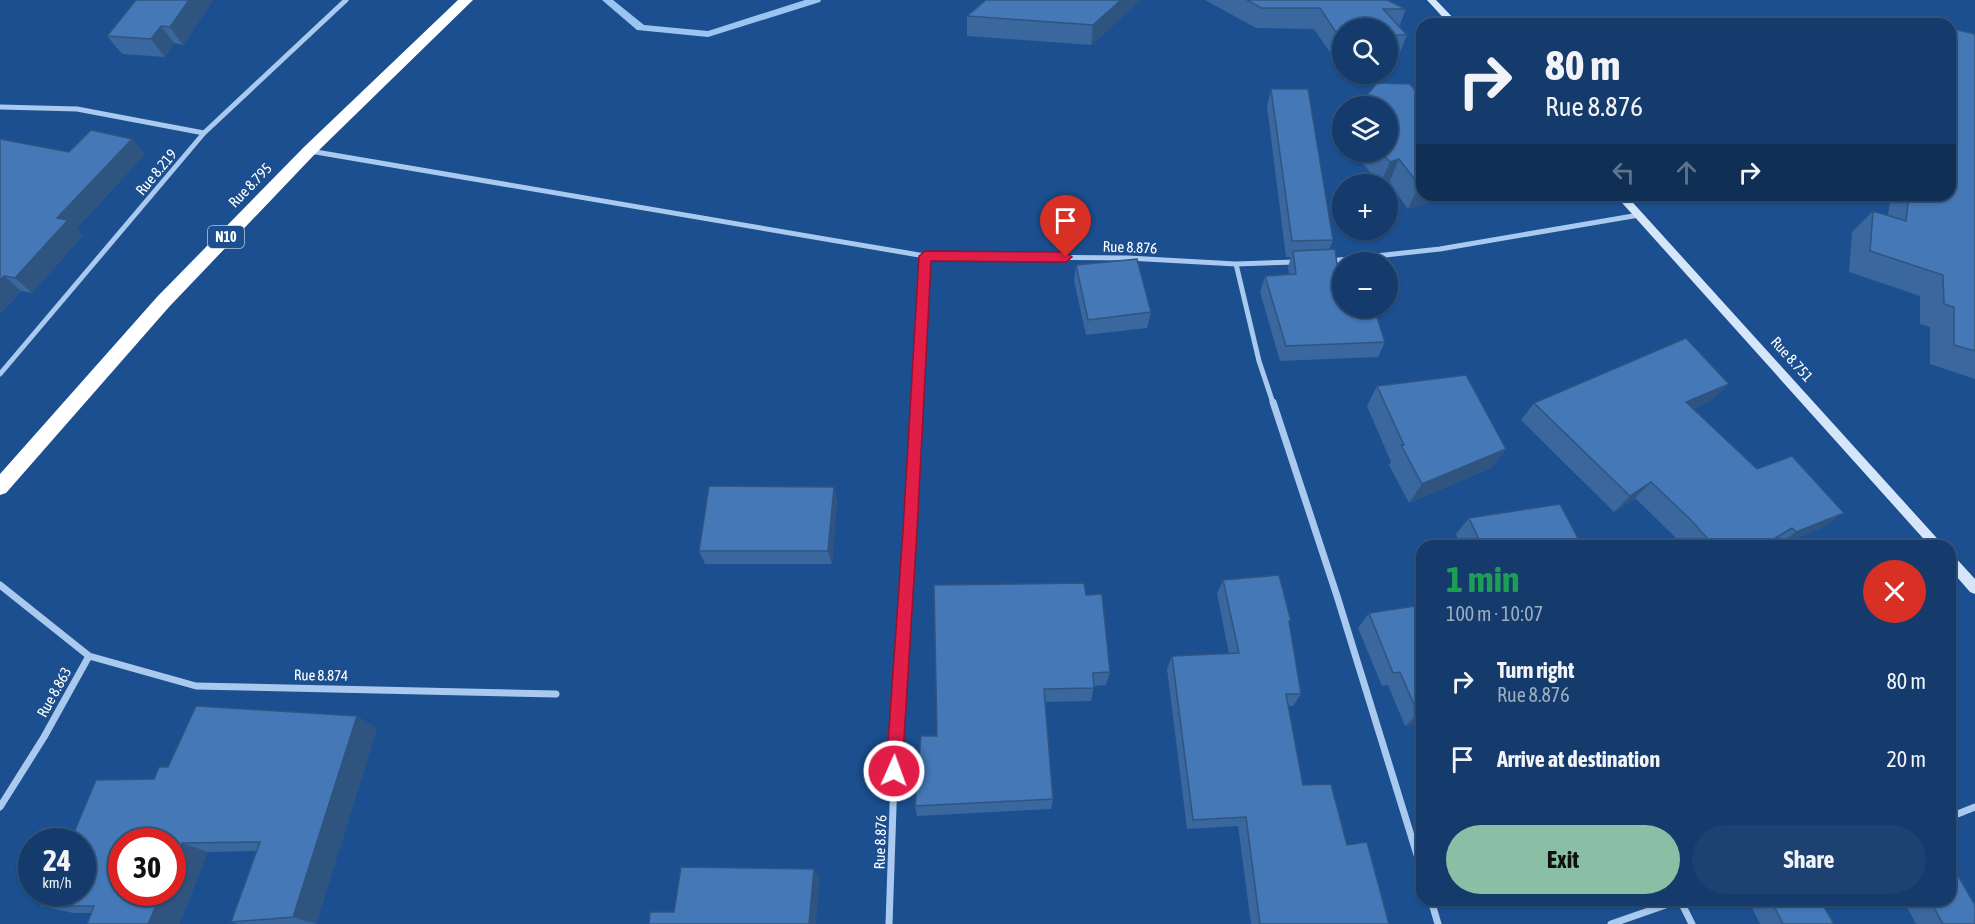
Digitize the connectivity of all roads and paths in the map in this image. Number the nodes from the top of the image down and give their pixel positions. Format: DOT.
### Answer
graph roads {
  1 [pos="346,0"];
  2 [pos="466,0"];
  3 [pos="1431,0"];
  4 [pos="1449,18"];
  5 [pos="0,106"];
  6 [pos="204,133"];
  7 [pos="309,151"];
  8 [pos="1626,201"];
  9 [pos="1639,215"];
  10 [pos="925,256"];
  11 [pos="1327,261"];
  12 [pos="1304,262"];
  13 [pos="1236,264"];
  14 [pos="0,374"];
  15 [pos="0,487"];
  16 [pos="1933,540"];
  17 [pos="1956,567"];
  18 [pos="0,585"];
  19 [pos="1975,588"];
  20 [pos="89,656"];
  21 [pos="556,694"];
  22 [pos="0,807"];
  23 [pos="1975,807"];
  24 [pos="1956,815"];
  25 [pos="1416,852"];
  26 [pos="1433,906"];
  27 [pos="1663,906"];
  28 [pos="1683,906"];
  29 [pos="889,924"];
  30 [pos="1438,924"];
  31 [pos="1611,924"];
  32 [pos="1692,924"];
  1 -- 6 [label="street, Rue 8.219"];
  2 -- 7 [label="highway, Rue 8.795 / N10"];
  3 -- 4 [label="main road"];
  5 -- 6 [label="street"];
  6 -- 14 [label="street, Rue 8.219"];
  7 -- 10 [label="street"];
  7 -- 15 [label="highway, Rue 8.795 / N10"];
  8 -- 9 [label="main road, Rue 8.751"];
  9 -- 11 [label="street"];
  9 -- 16 [label="main road, Rue 8.751"];
  10 -- 13 [label="street, Rue 8.876"];
  10 -- 29 [label="street, Rue 8.876"];
  12 -- 13 [label="street, Rue 8.876"];
  13 -- 25 [label="street"];
  17 -- 19 [label="main road"];
  18 -- 20 [label="street, Rue 8.863"];
  20 -- 21 [label="street, Rue 8.874"];
  20 -- 22 [label="street, Rue 8.863"];
  23 -- 24 [label="street"];
  26 -- 30 [label="street"];
  27 -- 31 [label="street"];
  28 -- 32 [label="street"];
}
